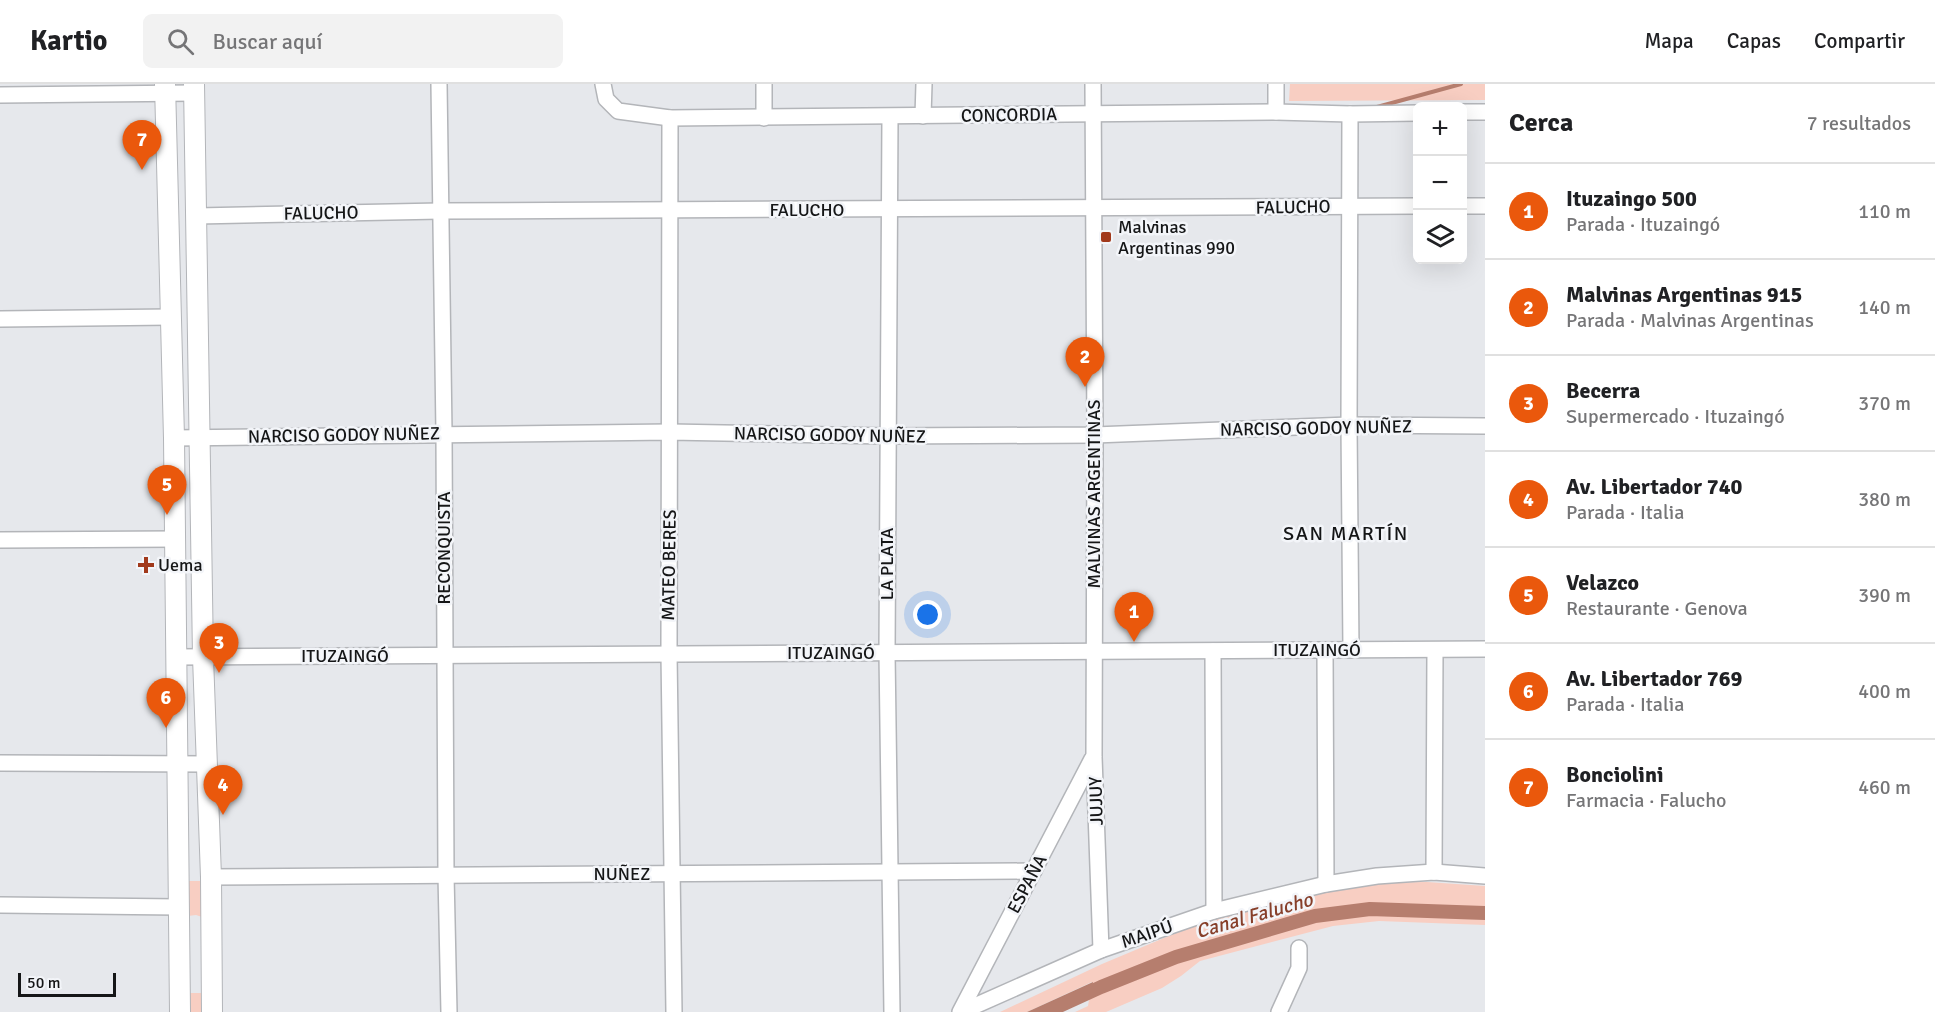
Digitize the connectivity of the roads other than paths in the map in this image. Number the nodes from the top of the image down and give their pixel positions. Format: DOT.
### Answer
graph roads {
  1 [pos="439,84"];
  2 [pos="764,84"];
  3 [pos="924,84"];
  4 [pos="1093,84"];
  5 [pos="1276,84"];
  6 [pos="194,88"];
  7 [pos="165,89"];
  8 [pos="605,92"];
  9 [pos="0,95"];
  10 [pos="1276,112"];
  11 [pos="1467,112"];
  12 [pos="1485,112"];
  13 [pos="1413,113"];
  14 [pos="1093,114"];
  15 [pos="1350,114"];
  16 [pos="923,116"];
  17 [pos="890,117"];
  18 [pos="670,118"];
  19 [pos="764,118"];
  20 [pos="1350,206"];
  21 [pos="1413,206"];
  22 [pos="1467,206"];
  23 [pos="1485,206"];
  24 [pos="891,209"];
  25 [pos="1093,209"];
  26 [pos="669,210"];
  27 [pos="440,211"];
  28 [pos="197,216"];
  29 [pos="171,317"];
  30 [pos="0,319"];
  31 [pos="1349,425"];
  32 [pos="1485,426"];
  33 [pos="670,432"];
  34 [pos="444,433"];
  35 [pos="1095,435"];
  36 [pos="888,436"];
  37 [pos="200,437"];
  38 [pos="174,438"];
  39 [pos="176,539"];
  40 [pos="0,540"];
  41 [pos="1485,649"];
  42 [pos="1325,650"];
  43 [pos="1351,650"];
  44 [pos="1435,650"];
  45 [pos="1213,651"];
  46 [pos="1094,652"];
  47 [pos="887,653"];
  48 [pos="669,654"];
  49 [pos="444,655"];
  50 [pos="176,657"];
  51 [pos="203,657"];
  52 [pos="1094,757"];
  53 [pos="0,763"];
  54 [pos="178,763"];
  55 [pos="207,764"];
  56 [pos="1034,871"];
  57 [pos="1434,872"];
  58 [pos="891,873"];
  59 [pos="670,874"];
  60 [pos="446,875"];
  61 [pos="1485,876"];
  62 [pos="211,877"];
  63 [pos="1326,884"];
  64 [pos="0,905"];
  65 [pos="178,907"];
  66 [pos="1214,911"];
  67 [pos="1299,948"];
  68 [pos="1101,950"];
  69 [pos="180,1012"];
  70 [pos="212,1012"];
  71 [pos="449,1012"];
  72 [pos="674,1012"];
  73 [pos="892,1012"];
  74 [pos="960,1012"];
  75 [pos="1279,1012"];
  1 -- 27 [label="street, RECONQUISTA"];
  2 -- 19 [label="street"];
  3 -- 16 [label="street"];
  4 -- 14 [label="street, MALVINAS ARGENTINAS"];
  5 -- 10 [label="street"];
  6 -- 7 [label="street"];
  6 -- 28 [label="main road"];
  7 -- 9 [label="street"];
  7 -- 29 [label="main road"];
  8 -- 18 [label="street, CONCORDIA"];
  10 -- 14 [label="street, CONCORDIA"];
  10 -- 15 [label="street, CONCORDIA"];
  11 -- 12 [label="street"];
  13 -- 15 [label="street, CONCORDIA"];
  14 -- 16 [label="street, CONCORDIA"];
  14 -- 25 [label="street, MALVINAS ARGENTINAS"];
  15 -- 20 [label="street"];
  16 -- 17 [label="street, CONCORDIA"];
  17 -- 19 [label="street, CONCORDIA"];
  17 -- 24 [label="street, LA PLATA"];
  18 -- 19 [label="street, CONCORDIA"];
  18 -- 26 [label="street, MATEO BERES"];
  20 -- 21 [label="street, FALUCHO"];
  20 -- 25 [label="street, FALUCHO"];
  20 -- 31 [label="street"];
  22 -- 23 [label="street"];
  24 -- 25 [label="street, FALUCHO"];
  24 -- 26 [label="street, FALUCHO"];
  24 -- 36 [label="street, LA PLATA"];
  25 -- 35 [label="street, MALVINAS ARGENTINAS"];
  26 -- 27 [label="street, FALUCHO"];
  26 -- 33 [label="street, MATEO BERES"];
  27 -- 28 [label="street, FALUCHO"];
  27 -- 34 [label="street, RECONQUISTA"];
  28 -- 37 [label="main road"];
  29 -- 30 [label="street"];
  29 -- 38 [label="main road"];
  31 -- 32 [label="street, NARCISO GODOY NUÑEZ"];
  31 -- 35 [label="street, NARCISO GODOY NUÑEZ"];
  31 -- 43 [label="street"];
  33 -- 34 [label="street, NARCISO GODOY NUÑEZ"];
  33 -- 36 [label="street, NARCISO GODOY NUÑEZ"];
  33 -- 48 [label="street, MATEO BERES"];
  34 -- 37 [label="street, NARCISO GODOY NUÑEZ"];
  34 -- 49 [label="street, RECONQUISTA"];
  35 -- 36 [label="street, NARCISO GODOY NUÑEZ"];
  35 -- 46 [label="street, MALVINAS ARGENTINAS"];
  36 -- 47 [label="street, LA PLATA"];
  37 -- 38 [label="street, NARCISO GODOY NUÑEZ"];
  37 -- 51 [label="main road"];
  38 -- 39 [label="main road"];
  39 -- 40 [label="street"];
  39 -- 50 [label="main road"];
  41 -- 44 [label="street, ITUZAINGÓ"];
  42 -- 43 [label="street, ITUZAINGÓ"];
  42 -- 45 [label="street, ITUZAINGÓ"];
  42 -- 63 [label="street"];
  43 -- 44 [label="street, ITUZAINGÓ"];
  44 -- 57 [label="street"];
  45 -- 46 [label="street, ITUZAINGÓ"];
  45 -- 66 [label="street"];
  46 -- 47 [label="street, ITUZAINGÓ"];
  46 -- 52 [label="street, JUJUY"];
  47 -- 48 [label="street, ITUZAINGÓ"];
  47 -- 58 [label="street, LA PLATA"];
  48 -- 49 [label="street, ITUZAINGÓ"];
  48 -- 59 [label="street, MATEO BERES"];
  49 -- 51 [label="street, ITUZAINGÓ"];
  49 -- 60 [label="street, RECONQUISTA"];
  50 -- 51 [label="street, ITUZAINGÓ"];
  50 -- 54 [label="main road"];
  51 -- 55 [label="main road"];
  52 -- 56 [label="street, ESPAÑA"];
  52 -- 68 [label="street, JUJUY"];
  53 -- 54 [label="street"];
  54 -- 55 [label="street"];
  54 -- 65 [label="main road"];
  55 -- 62 [label="main road"];
  56 -- 58 [label="street, NUÑEZ"];
  56 -- 74 [label="street, ESPAÑA"];
  57 -- 61 [label="street, MAIPÚ"];
  57 -- 63 [label="street, MAIPÚ"];
  58 -- 59 [label="street, NUÑEZ"];
  58 -- 73 [label="street, LA PLATA"];
  59 -- 60 [label="street, NUÑEZ"];
  59 -- 72 [label="street, MATEO BERES"];
  60 -- 62 [label="street, NUÑEZ"];
  60 -- 71 [label="street, RECONQUISTA"];
  62 -- 70 [label="main road"];
  63 -- 66 [label="street, MAIPÚ"];
  64 -- 65 [label="street"];
  65 -- 69 [label="main road"];
  66 -- 68 [label="street, MAIPÚ"];
  67 -- 75 [label="street"];
  68 -- 74 [label="street, MAIPÚ"];
}
